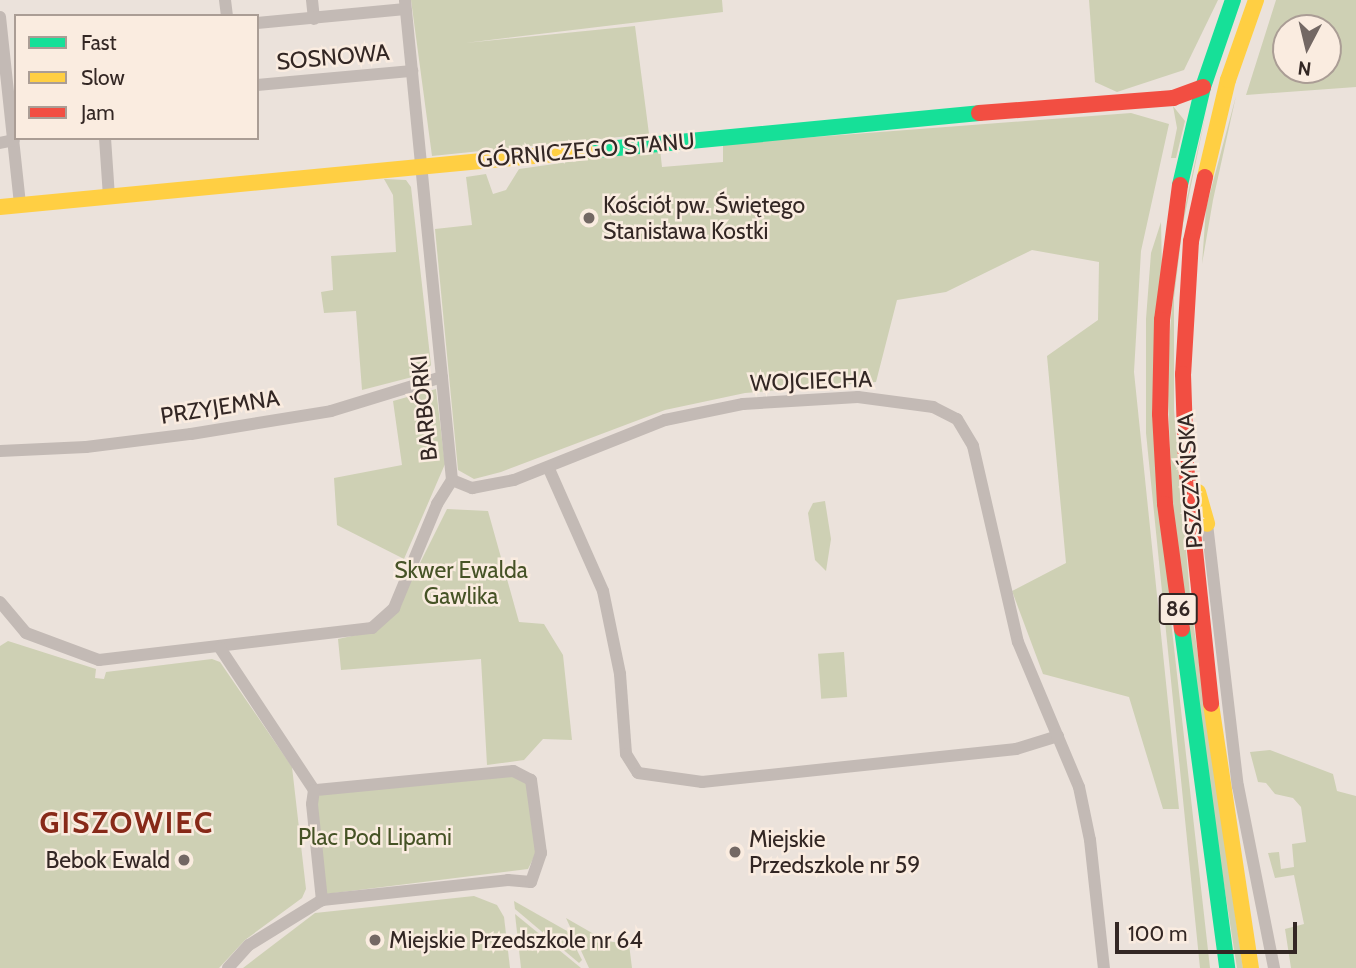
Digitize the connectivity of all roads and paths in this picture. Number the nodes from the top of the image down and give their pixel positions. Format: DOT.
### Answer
graph roads {
  1 [pos="312,0"];
  2 [pos="1233,0"];
  3 [pos="1256,0"];
  4 [pos="405,4"];
  5 [pos="0,17"];
  6 [pos="314,19"];
  7 [pos="259,23"];
  8 [pos="11,48"];
  9 [pos="5,70"];
  10 [pos="412,71"];
  11 [pos="259,85"];
  12 [pos="1203,87"];
  13 [pos="6,91"];
  14 [pos="1173,98"];
  15 [pos="14,106"];
  16 [pos="1194,121"];
  17 [pos="14,140"];
  18 [pos="105,140"];
  19 [pos="0,143"];
  20 [pos="419,166"];
  21 [pos="109,195"];
  22 [pos="20,205"];
  23 [pos="0,207"];
  24 [pos="442,377"];
  25 [pos="0,451"];
  26 [pos="1186,466"];
  27 [pos="549,469"];
  28 [pos="452,480"];
  29 [pos="1207,524"];
  30 [pos="0,602"];
  31 [pos="220,648"];
  32 [pos="1058,736"];
  33 [pos="314,790"];
  34 [pos="322,900"];
  35 [pos="228,968"];
  36 [pos="1104,968"];
  37 [pos="1227,968"];
  38 [pos="1251,968"];
  39 [pos="1274,968"];
  1 -- 6 [label="street"];
  2 -- 12 [label="main road, PSZCZYŃSKA / 86"];
  3 -- 26 [label="main road, PSZCZYŃSKA / 86"];
  4 -- 6 [label="street, BARBÓRKI"];
  4 -- 10 [label="street, BARBÓRKI"];
  5 -- 8 [label="street"];
  6 -- 7 [label="street, BARBÓRKI"];
  8 -- 9 [label="street"];
  9 -- 13 [label="street"];
  10 -- 11 [label="street, SOSNOWA"];
  10 -- 20 [label="street, BARBÓRKI"];
  12 -- 14 [label="main road, GÓRNICZEGO STANU"];
  12 -- 16 [label="main road, PSZCZYŃSKA / 86"];
  13 -- 15 [label="street"];
  14 -- 16 [label="main road"];
  14 -- 20 [label="main road, GÓRNICZEGO STANU"];
  15 -- 17 [label="street"];
  16 -- 37 [label="main road, PSZCZYŃSKA / 86"];
  17 -- 19 [label="street"];
  17 -- 22 [label="street"];
  18 -- 21 [label="street"];
  20 -- 21 [label="main road, GÓRNICZEGO STANU"];
  20 -- 24 [label="street, BARBÓRKI"];
  21 -- 22 [label="main road, GÓRNICZEGO STANU"];
  22 -- 23 [label="main road, GÓRNICZEGO STANU"];
  24 -- 25 [label="street, PRZYJEMNA"];
  24 -- 28 [label="street, BARBÓRKI"];
  26 -- 29 [label="main road"];
  26 -- 38 [label="main road, PSZCZYŃSKA / 86"];
  27 -- 28 [label="street, WOJCIECHA"];
  27 -- 32 [label="street"];
  27 -- 32 [label="street, WOJCIECHA"];
  28 -- 31 [label="street, BARBÓRKI"];
  29 -- 39 [label="street"];
  30 -- 31 [label="street, BARBÓRKI"];
  31 -- 33 [label="street"];
  32 -- 36 [label="street, WOJCIECHA"];
  33 -- 34 [label="street"];
  33 -- 34 [label="street"];
  34 -- 35 [label="street"];
}
